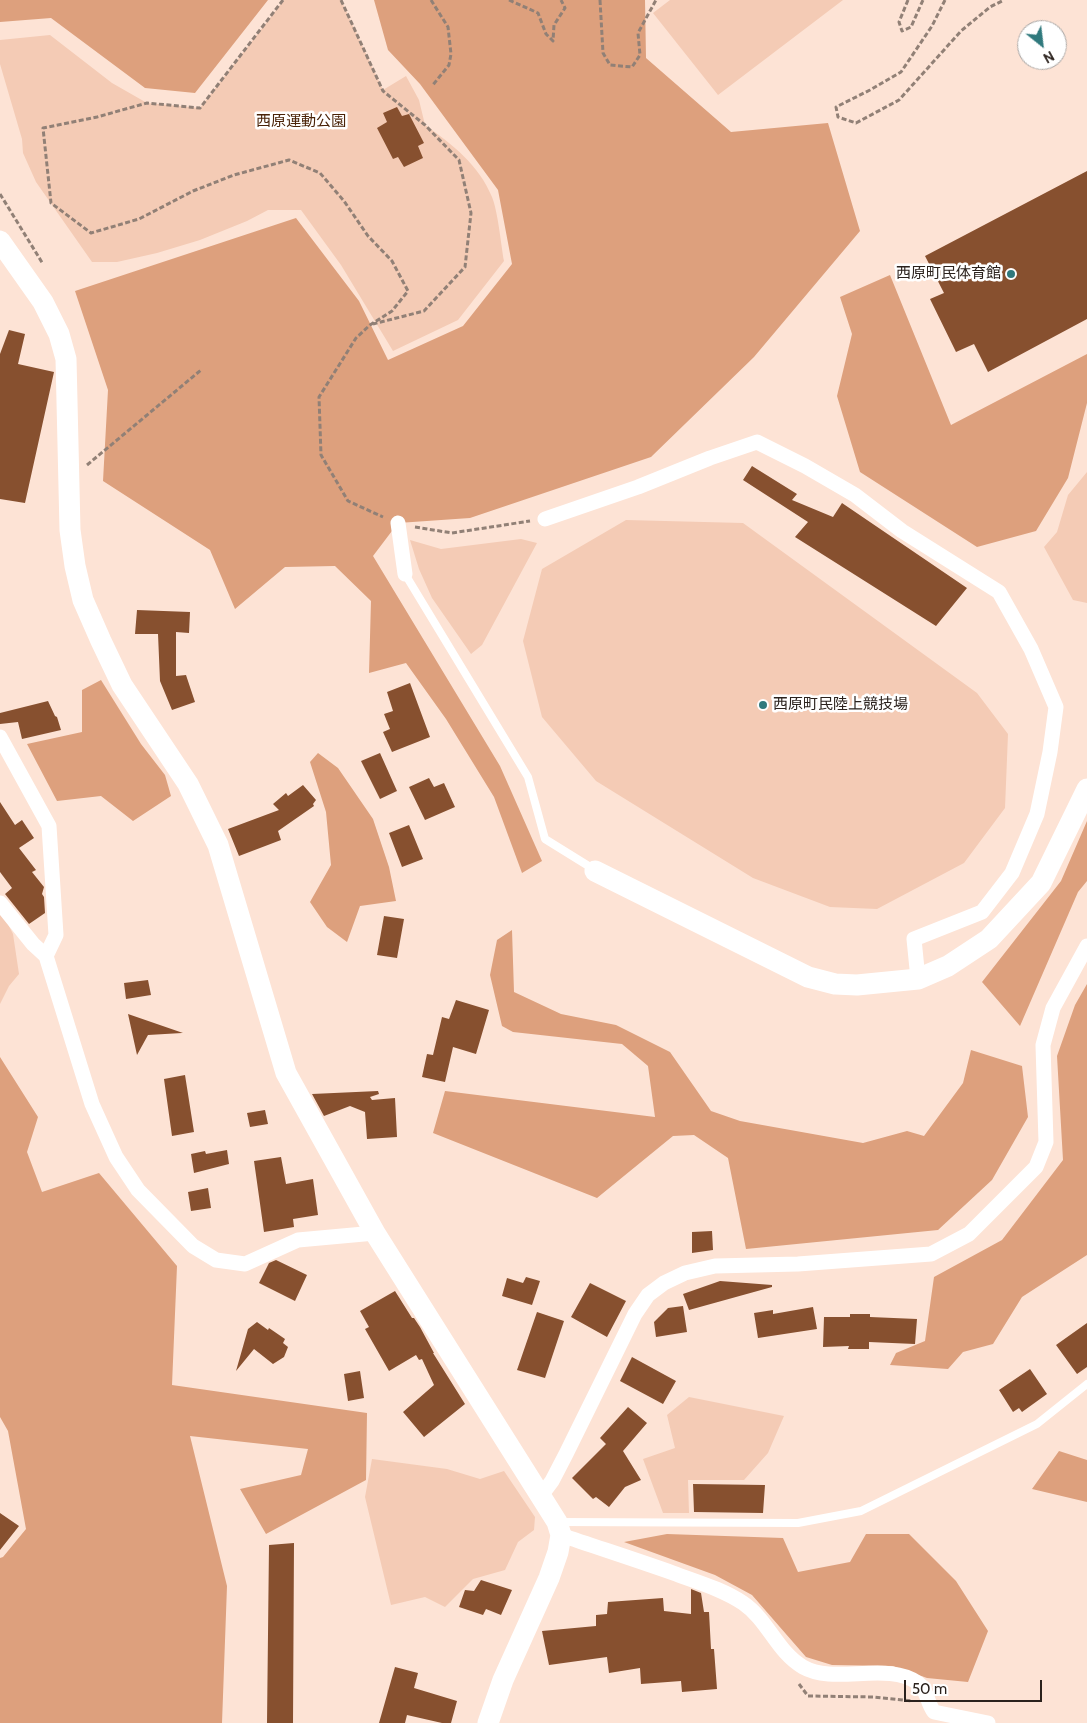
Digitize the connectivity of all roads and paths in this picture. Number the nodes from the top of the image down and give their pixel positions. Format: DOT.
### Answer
graph roads {
  1 [pos="283,0"];
  2 [pos="341,0"];
  3 [pos="430,0"];
  4 [pos="509,0"];
  5 [pos="561,0"];
  6 [pos="600,0"];
  7 [pos="656,0"];
  8 [pos="908,0"];
  9 [pos="922,0"];
  10 [pos="945,0"];
  11 [pos="1004,0"];
  12 [pos="432,86"];
  13 [pos="0,241"];
  14 [pos="370,325"];
  15 [pos="201,370"];
  16 [pos="68,478"];
  17 [pos="546,519"];
  18 [pos="398,523"];
  19 [pos="405,574"];
  20 [pos="0,737"];
  21 [pos="1087,789"];
  22 [pos="596,871"];
  23 [pos="0,903"];
  24 [pos="1087,946"];
  25 [pos="46,956"];
  26 [pos="918,979"];
  27 [pos="376,1233"];
  28 [pos="1087,1384"];
  29 [pos="540,1497"];
  30 [pos="559,1528"];
  31 [pos="488,1723"];
  32 [pos="988,1723"];
  1 -- 14 [label="path"];
  2 -- 14 [label="path"];
  3 -- 12 [label="path"];
  4 -- 5 [label="path"];
  6 -- 7 [label="path"];
  8 -- 9 [label="path"];
  10 -- 11 [label="path"];
  13 -- 16 [label="street"];
  14 -- 18 [label="path"];
  15 -- 16 [label="path"];
  16 -- 27 [label="street"];
  17 -- 18 [label="path"];
  17 -- 26 [label="street"];
  18 -- 19 [label="street"];
  19 -- 22 [label="lane"];
  20 -- 25 [label="street"];
  21 -- 26 [label="street"];
  22 -- 26 [label="street"];
  23 -- 25 [label="street"];
  24 -- 29 [label="street"];
  25 -- 27 [label="street"];
  27 -- 29 [label="street"];
  28 -- 30 [label="lane"];
  29 -- 30 [label="street"];
  30 -- 31 [label="street"];
  30 -- 32 [label="street"];
}
